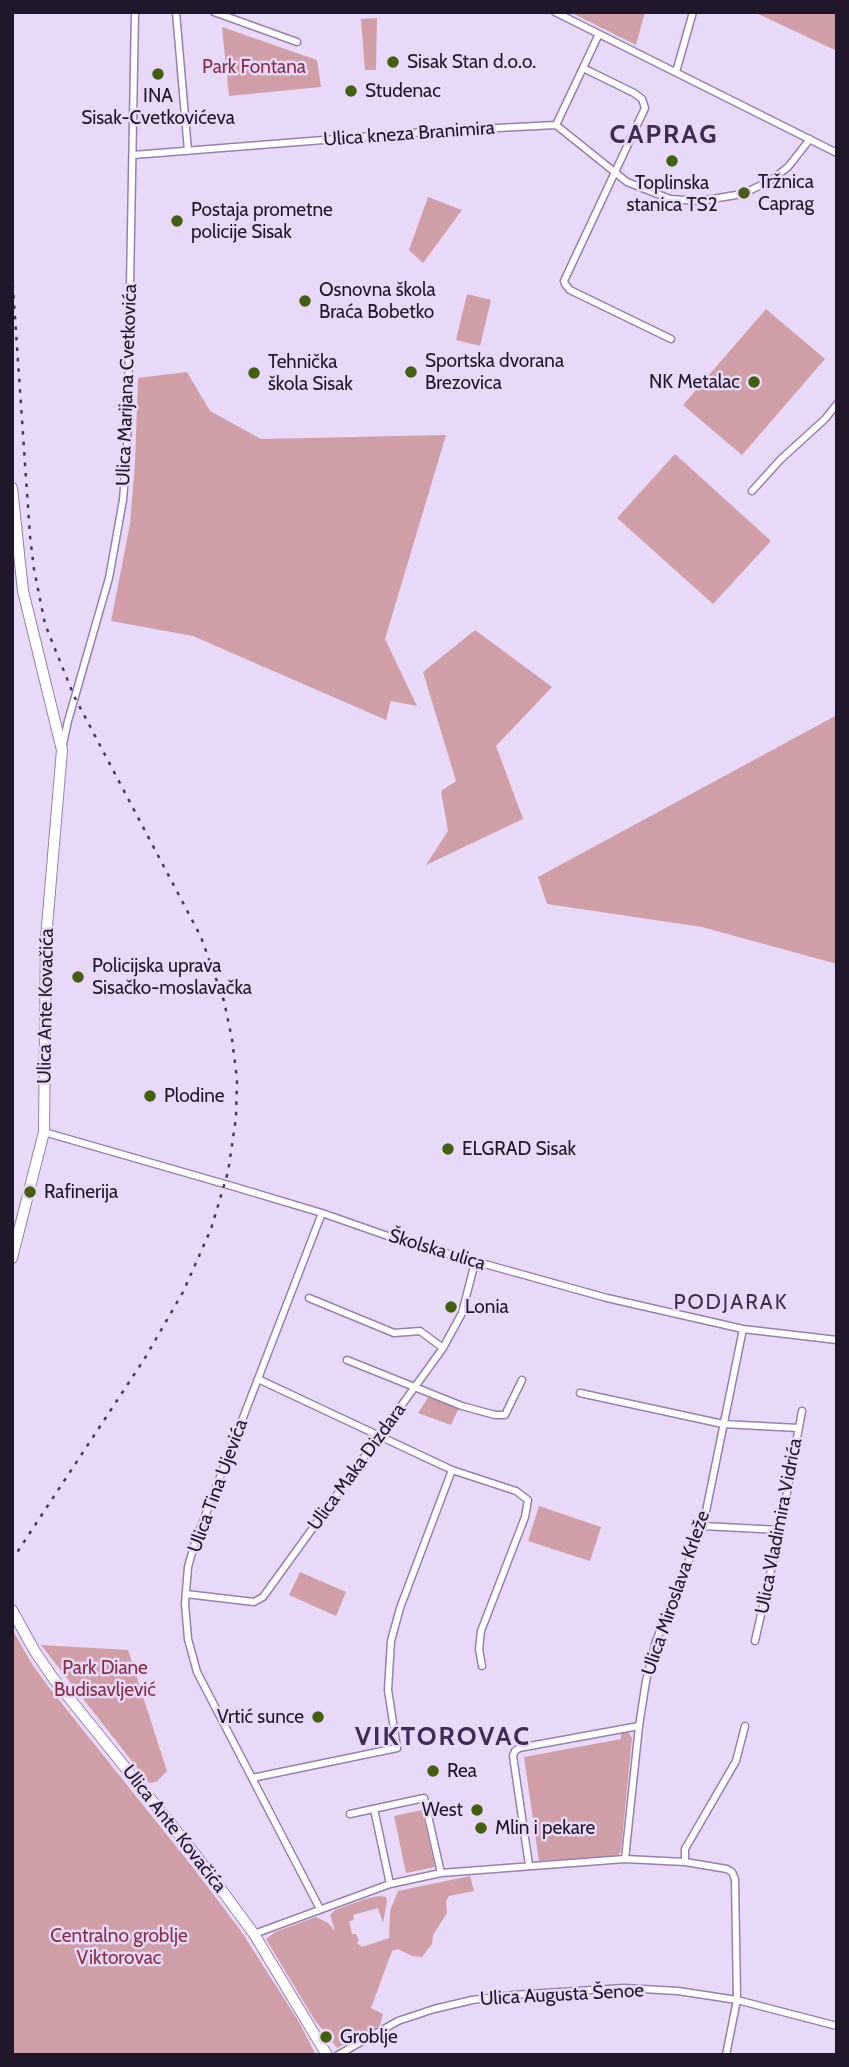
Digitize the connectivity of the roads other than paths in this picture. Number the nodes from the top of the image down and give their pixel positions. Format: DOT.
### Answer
graph roads {
  1 [pos="135,12"];
  2 [pos="176,12"];
  3 [pos="214,12"];
  4 [pos="555,12"];
  5 [pos="693,12"];
  6 [pos="599,34"];
  7 [pos="298,42"];
  8 [pos="583,68"];
  9 [pos="676,72"];
  10 [pos="556,125"];
  11 [pos="810,139"];
  12 [pos="188,151"];
  13 [pos="837,153"];
  14 [pos="133,155"];
  15 [pos="614,173"];
  16 [pos="671,339"];
  17 [pos="837,404"];
  18 [pos="12,488"];
  19 [pos="752,491"];
  20 [pos="62,750"];
  21 [pos="44,1132"];
  22 [pos="322,1213"];
  23 [pos="12,1258"];
  24 [pos="475,1262"];
  25 [pos="309,1298"];
  26 [pos="743,1329"];
  27 [pos="837,1340"];
  28 [pos="443,1348"];
  29 [pos="347,1360"];
  30 [pos="258,1379"];
  31 [pos="522,1380"];
  32 [pos="416,1387"];
  33 [pos="580,1393"];
  34 [pos="802,1411"];
  35 [pos="723,1424"];
  36 [pos="798,1428"];
  37 [pos="380,1437"];
  38 [pos="452,1470"];
  39 [pos="702,1527"];
  40 [pos="780,1530"];
  41 [pos="186,1594"];
  42 [pos="12,1610"];
  43 [pos="755,1641"];
  44 [pos="482,1666"];
  45 [pos="639,1726"];
  46 [pos="745,1726"];
  47 [pos="252,1778"];
  48 [pos="374,1809"];
  49 [pos="350,1814"];
  50 [pos="625,1859"];
  51 [pos="685,1862"];
  52 [pos="529,1865"];
  53 [pos="440,1873"];
  54 [pos="390,1884"];
  55 [pos="320,1909"];
  56 [pos="254,1934"];
  57 [pos="737,2000"];
  58 [pos="837,2026"];
  59 [pos="327,2055"];
  60 [pos="338,2055"];
  61 [pos="726,2055"];
  1 -- 14 [label="street, Ulica Marijana Cvetkovića"];
  2 -- 12 [label="street"];
  3 -- 7 [label="street"];
  4 -- 6 [label="street"];
  5 -- 9 [label="street"];
  6 -- 8 [label="street"];
  6 -- 9 [label="street"];
  8 -- 10 [label="street"];
  8 -- 15 [label="street"];
  9 -- 11 [label="street"];
  10 -- 12 [label="street, Ulica kneza Branimira"];
  10 -- 15 [label="street"];
  11 -- 13 [label="street"];
  11 -- 15 [label="street"];
  12 -- 14 [label="street, Ulica kneza Branimira"];
  14 -- 20 [label="street, Ulica Marijana Cvetkovića"];
  15 -- 16 [label="street"];
  17 -- 19 [label="street"];
  18 -- 20 [label="main road, Ulica Ante Kovačića"];
  20 -- 21 [label="main road, Ulica Ante Kovačića"];
  21 -- 22 [label="street, Školska ulica"];
  21 -- 23 [label="main road, Ulica Ante Kovačića"];
  22 -- 24 [label="street, Školska ulica"];
  22 -- 30 [label="street, Ulica Tina Ujevića"];
  24 -- 26 [label="street, Školska ulica"];
  24 -- 28 [label="street, Ulica Maka Dizdara"];
  25 -- 28 [label="street"];
  26 -- 27 [label="street, Školska ulica"];
  26 -- 35 [label="street, Ulica Miroslava Krleže"];
  28 -- 32 [label="street, Ulica Maka Dizdara"];
  29 -- 32 [label="street"];
  30 -- 37 [label="street"];
  30 -- 41 [label="street, Ulica Tina Ujevića"];
  31 -- 32 [label="street"];
  32 -- 37 [label="street, Ulica Maka Dizdara"];
  33 -- 35 [label="street"];
  34 -- 36 [label="street, Ulica Vladimira Vidrića"];
  35 -- 36 [label="street"];
  35 -- 39 [label="street, Ulica Miroslava Krleže"];
  36 -- 40 [label="street, Ulica Vladimira Vidrića"];
  37 -- 38 [label="street"];
  37 -- 41 [label="street, Ulica Maka Dizdara"];
  38 -- 44 [label="street"];
  38 -- 47 [label="street"];
  39 -- 40 [label="street"];
  39 -- 45 [label="street, Ulica Miroslava Krleže"];
  40 -- 43 [label="street, Ulica Vladimira Vidrića"];
  41 -- 47 [label="street, Ulica Tina Ujevića"];
  42 -- 56 [label="main road, Ulica Ante Kovačića"];
  45 -- 50 [label="street, Ulica Miroslava Krleže"];
  45 -- 52 [label="street"];
  46 -- 51 [label="street"];
  47 -- 55 [label="street, Ulica Tina Ujevića"];
  48 -- 49 [label="street"];
  48 -- 53 [label="street"];
  48 -- 54 [label="street"];
  50 -- 51 [label="street"];
  50 -- 52 [label="street"];
  51 -- 57 [label="street"];
  52 -- 53 [label="street"];
  53 -- 54 [label="street"];
  54 -- 55 [label="street"];
  55 -- 56 [label="street"];
  56 -- 59 [label="main road, Ulica Ante Kovačića"];
  57 -- 58 [label="street, Ulica Augusta Šenoe"];
  57 -- 60 [label="street, Ulica Augusta Šenoe"];
  57 -- 61 [label="street"];
}
